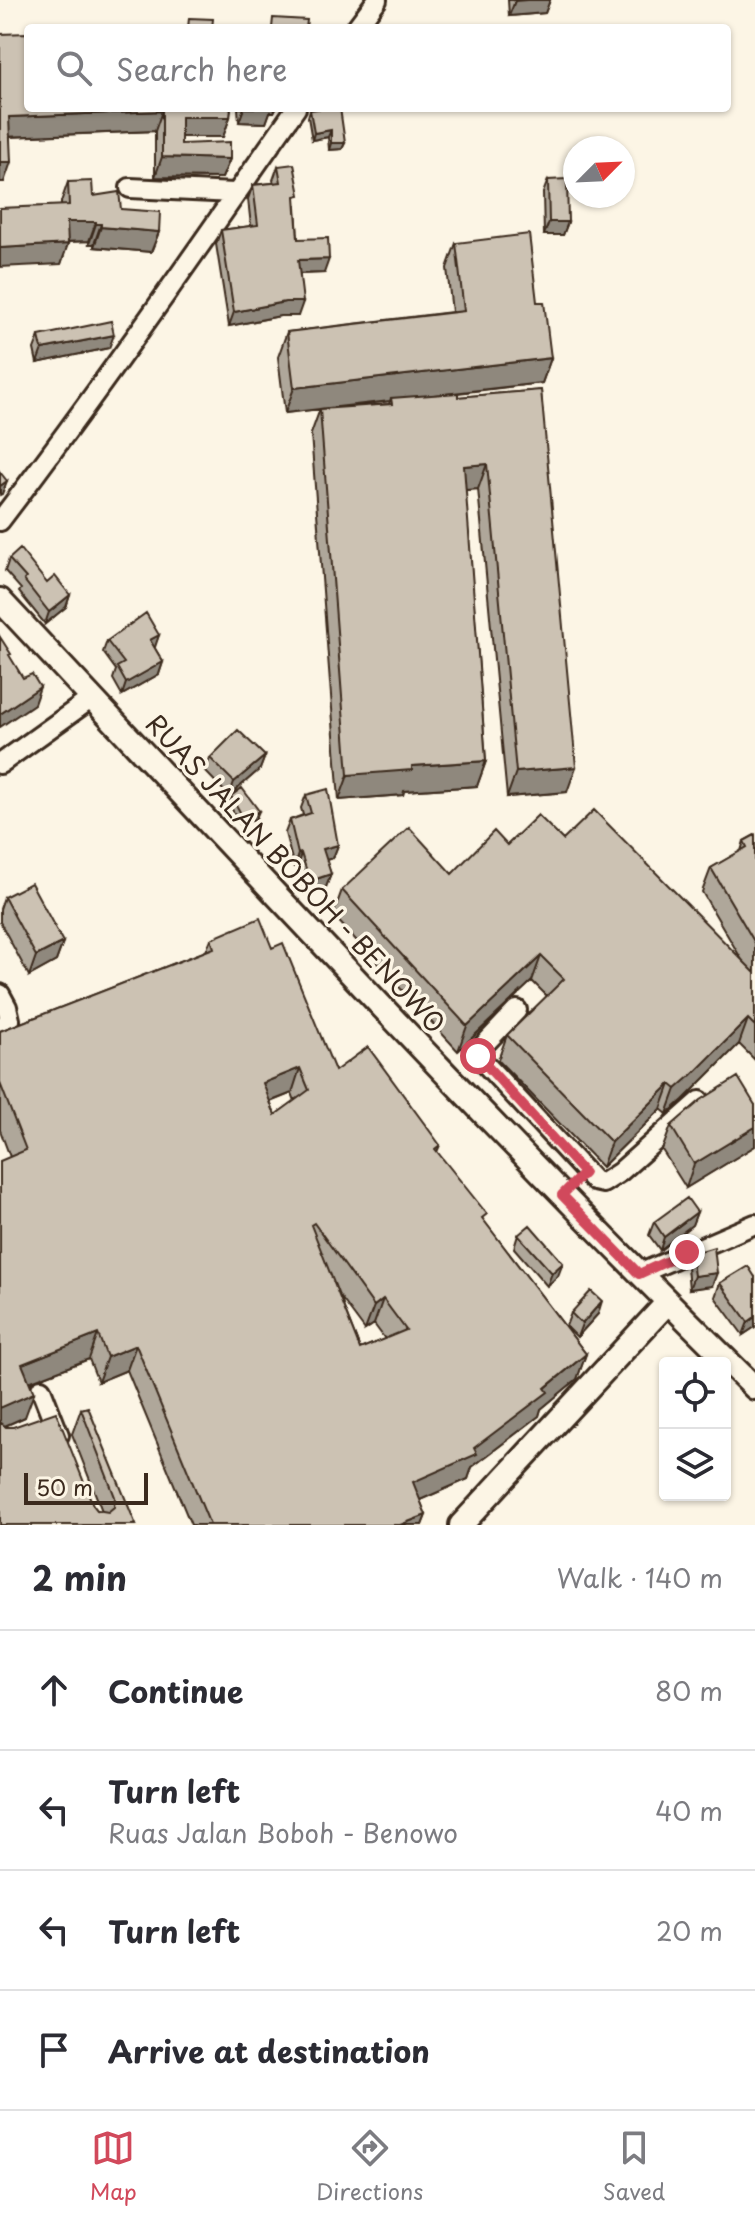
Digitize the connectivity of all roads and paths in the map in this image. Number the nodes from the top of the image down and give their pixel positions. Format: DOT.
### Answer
graph roads {
  1 [pos="377,0"];
  2 [pos="359,24"];
  3 [pos="293,112"];
  4 [pos="130,188"];
  5 [pos="234,193"];
  6 [pos="0,521"];
  7 [pos="0,600"];
  8 [pos="92,698"];
  9 [pos="0,764"];
  10 [pos="0,994"];
  11 [pos="517,1010"];
  12 [pos="0,1028"];
  13 [pos="700,1101"];
  14 [pos="584,1173"];
  15 [pos="562,1195"];
  16 [pos="755,1224"];
  17 [pos="639,1274"];
  18 [pos="668,1302"];
  19 [pos="755,1388"];
  20 [pos="41,1389"];
  21 [pos="63,1446"];
  22 [pos="461,1525"];
  1 -- 2 [label="street"];
  3 -- 5 [label="street"];
  4 -- 5 [label="street"];
  5 -- 6 [label="street"];
  7 -- 8 [label="main road, RUAS JALAN BOBOH - BENOWO"];
  8 -- 9 [label="street"];
  8 -- 15 [label="main road, RUAS JALAN BOBOH - BENOWO"];
  10 -- 12 [label="street"];
  11 -- 14 [label="street"];
  13 -- 14 [label="street"];
  14 -- 15 [label="street"];
  15 -- 17 [label="main road, RUAS JALAN BOBOH - BENOWO"];
  16 -- 17 [label="street"];
  17 -- 18 [label="main road, RUAS JALAN BOBOH - BENOWO"];
  18 -- 19 [label="main road, RUAS JALAN BOBOH - BENOWO"];
  18 -- 22 [label="main road"];
  20 -- 21 [label="street"];
}
